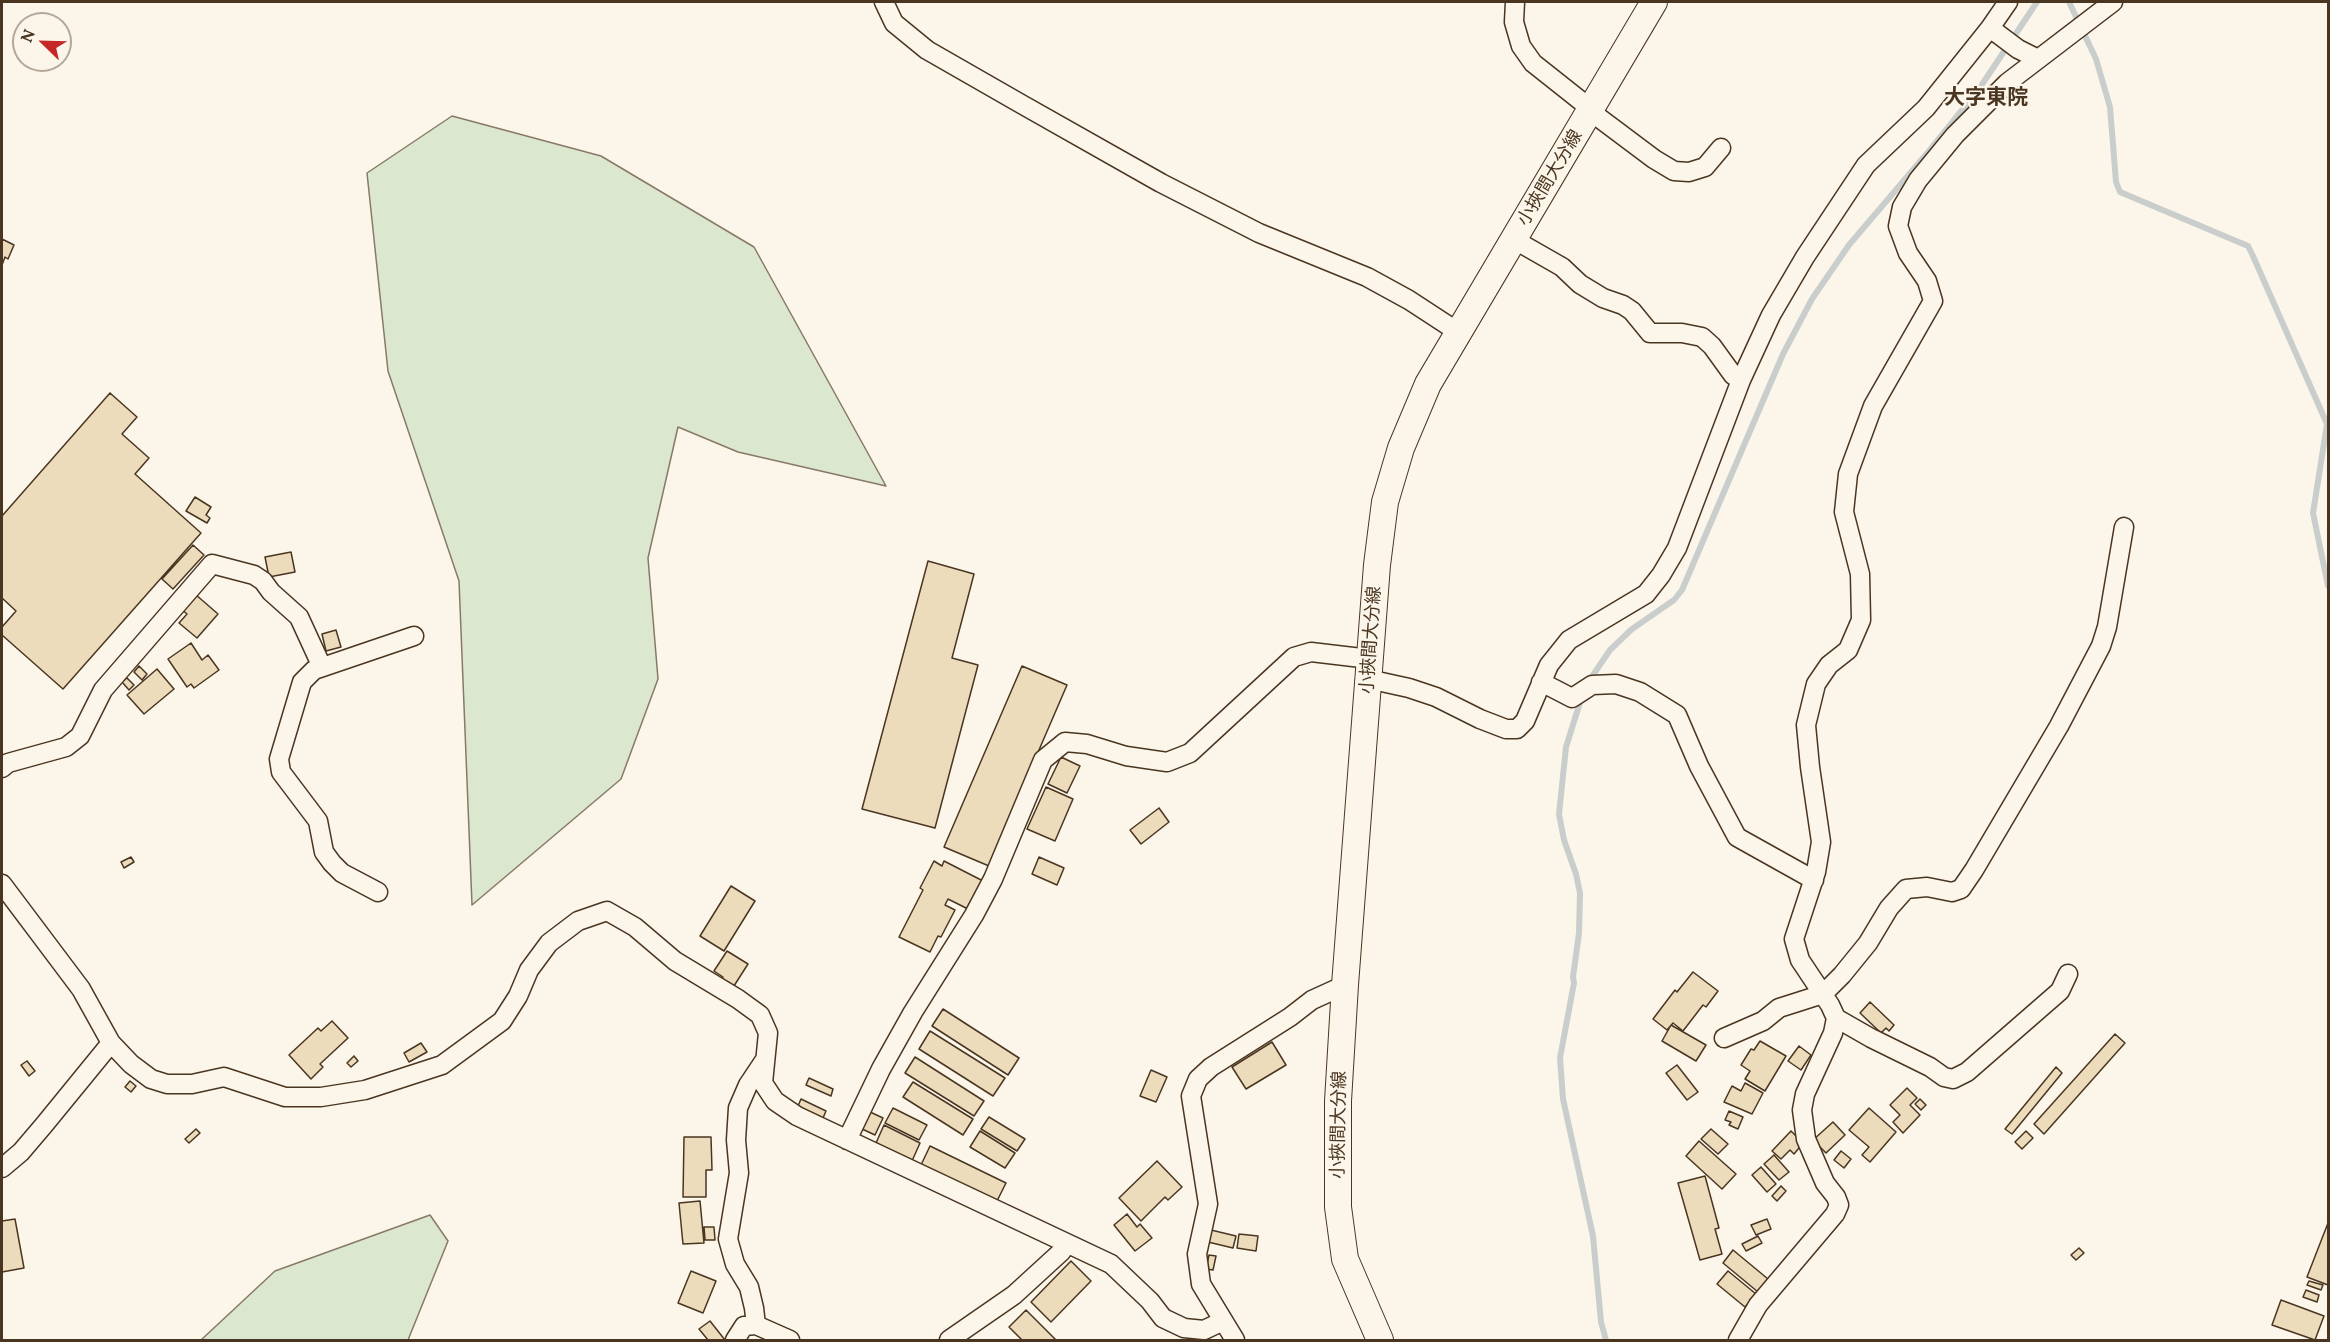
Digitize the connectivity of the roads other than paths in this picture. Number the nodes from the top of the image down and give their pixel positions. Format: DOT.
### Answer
graph roads {
  1 [pos="884,2"];
  2 [pos="1515,2"];
  3 [pos="1654,2"];
  4 [pos="2008,2"];
  5 [pos="2113,2"];
  6 [pos="1992,29"];
  7 [pos="2038,59"];
  8 [pos="1590,110"];
  9 [pos="1721,148"];
  10 [pos="1513,239"];
  11 [pos="1458,332"];
  12 [pos="1741,380"];
  13 [pos="2124,527"];
  14 [pos="414,636"];
  15 [pos="322,667"];
  16 [pos="1369,669"];
  17 [pos="1542,682"];
  18 [pos="2,768"];
  19 [pos="1814,880"];
  20 [pos="2,884"];
  21 [pos="378,891"];
  22 [pos="2068,974"];
  23 [pos="1345,985"];
  24 [pos="1823,994"];
  25 [pos="1836,1018"];
  26 [pos="1724,1038"];
  27 [pos="111,1042"];
  28 [pos="764,1060"];
  29 [pos="847,1140"];
  30 [pos="2,1168"];
  31 [pos="1067,1244"];
  32 [pos="1222,1321"];
  33 [pos="756,1325"];
  34 [pos="735,1341"];
  35 [pos="790,1341"];
  36 [pos="948,1341"];
  37 [pos="1235,1341"];
  38 [pos="1380,1341"];
  39 [pos="1738,1341"];
  1 -- 11 [label="street"];
  2 -- 8 [label="street"];
  3 -- 8 [label="main road, 小挾間大分線"];
  4 -- 6 [label="street"];
  5 -- 7 [label="street"];
  6 -- 7 [label="street"];
  6 -- 12 [label="street"];
  7 -- 19 [label="street"];
  8 -- 9 [label="street"];
  8 -- 10 [label="main road, 小挾間大分線"];
  10 -- 11 [label="main road, 小挾間大分線"];
  10 -- 12 [label="street"];
  11 -- 16 [label="main road, 小挾間大分線"];
  12 -- 17 [label="street"];
  13 -- 24 [label="street"];
  14 -- 15 [label="street"];
  15 -- 18 [label="street"];
  15 -- 21 [label="street"];
  16 -- 17 [label="street"];
  16 -- 23 [label="main road, 小挾間大分線"];
  16 -- 29 [label="street"];
  17 -- 19 [label="street"];
  19 -- 24 [label="street"];
  20 -- 27 [label="street"];
  22 -- 25 [label="street"];
  23 -- 32 [label="street"];
  23 -- 38 [label="main road, 小挾間大分線"];
  24 -- 25 [label="street"];
  24 -- 26 [label="street"];
  25 -- 39 [label="street"];
  27 -- 28 [label="street"];
  27 -- 30 [label="street"];
  28 -- 29 [label="street"];
  28 -- 33 [label="street"];
  29 -- 31 [label="street"];
  31 -- 32 [label="street"];
  31 -- 36 [label="street"];
  32 -- 37 [label="street"];
  33 -- 34 [label="street"];
  33 -- 35 [label="street"];
}
